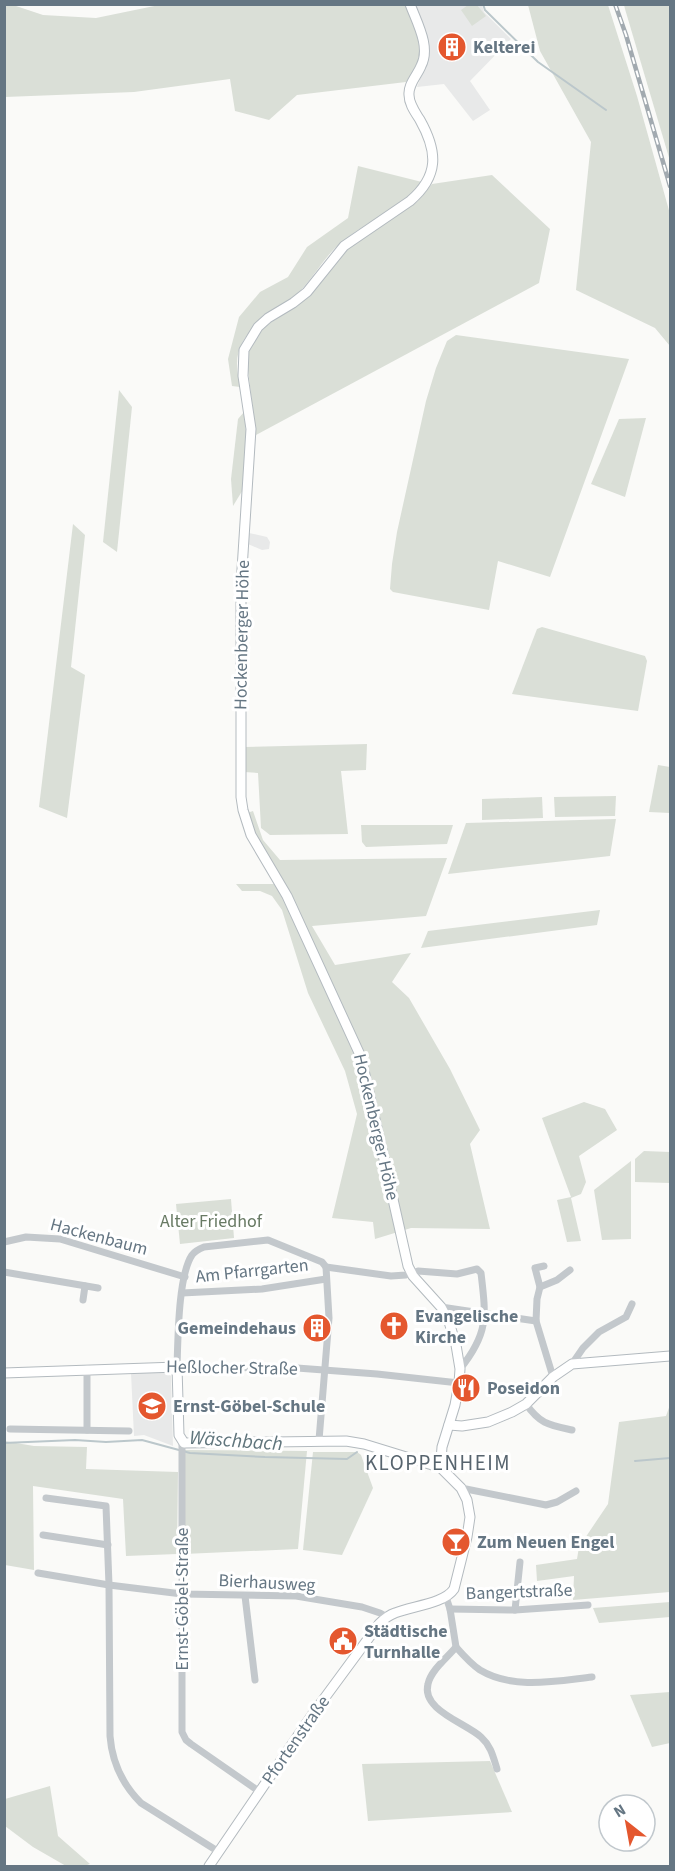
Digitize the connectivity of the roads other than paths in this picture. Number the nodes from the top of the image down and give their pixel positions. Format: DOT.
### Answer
graph roads {
  1 [pos="410,4"];
  2 [pos="4,1242"];
  3 [pos="544,1266"];
  4 [pos="326,1267"];
  5 [pos="570,1270"];
  6 [pos="4,1272"];
  7 [pos="410,1272"];
  8 [pos="185,1277"];
  9 [pos="326,1280"];
  10 [pos="85,1286"];
  11 [pos="540,1287"];
  12 [pos="98,1288"];
  13 [pos="182,1293"];
  14 [pos="83,1300"];
  15 [pos="632,1304"];
  16 [pos="441,1307"];
  17 [pos="485,1314"];
  18 [pos="536,1321"];
  19 [pos="670,1356"];
  20 [pos="572,1364"];
  21 [pos="177,1366"];
  22 [pos="87,1369"];
  23 [pos="460,1369"];
  24 [pos="325,1370"];
  25 [pos="4,1373"];
  26 [pos="553,1377"];
  27 [pos="459,1383"];
  28 [pos="526,1404"];
  29 [pos="449,1425"];
  30 [pos="10,1429"];
  31 [pos="87,1430"];
  32 [pos="572,1430"];
  33 [pos="129,1431"];
  34 [pos="319,1440"];
  35 [pos="182,1443"];
  36 [pos="442,1468"];
  37 [pos="461,1488"];
  38 [pos="576,1491"];
  39 [pos="46,1498"];
  40 [pos="43,1535"];
  41 [pos="108,1545"];
  42 [pos="520,1562"];
  43 [pos="38,1573"];
  44 [pos="110,1585"];
  45 [pos="182,1594"];
  46 [pos="245,1596"];
  47 [pos="446,1597"];
  48 [pos="588,1605"];
  49 [pos="450,1609"];
  50 [pos="515,1610"];
  51 [pos="387,1617"];
  52 [pos="456,1647"];
  53 [pos="592,1677"];
  54 [pos="255,1680"];
  55 [pos="497,1769"];
  56 [pos="260,1792"];
  57 [pos="219,1852"];
  58 [pos="209,1866"];
  1 -- 7 [label="street, Hockenberger Höhe"];
  2 -- 8 [label="street, Hackenbaum"];
  3 -- 11 [label="street"];
  4 -- 7 [label="street"];
  4 -- 8 [label="street"];
  4 -- 9 [label="street"];
  5 -- 11 [label="street"];
  6 -- 10 [label="street"];
  7 -- 16 [label="street"];
  7 -- 17 [label="street"];
  8 -- 13 [label="street"];
  9 -- 13 [label="street, Am Pfarrgarten"];
  9 -- 24 [label="street"];
  10 -- 12 [label="street"];
  10 -- 14 [label="street"];
  11 -- 18 [label="street"];
  13 -- 21 [label="street"];
  15 -- 20 [label="street"];
  16 -- 17 [label="street"];
  16 -- 23 [label="street"];
  17 -- 18 [label="street"];
  17 -- 23 [label="street"];
  18 -- 26 [label="street"];
  19 -- 20 [label="street"];
  20 -- 26 [label="street"];
  21 -- 22 [label="street, Heßlocher Straße"];
  21 -- 24 [label="street, Heßlocher Straße"];
  21 -- 35 [label="street, Ernst-Göbel-Straße"];
  22 -- 25 [label="street, Heßlocher Straße"];
  22 -- 31 [label="street"];
  23 -- 27 [label="street"];
  24 -- 27 [label="street, Heßlocher Straße"];
  24 -- 34 [label="street"];
  26 -- 28 [label="street"];
  27 -- 29 [label="street"];
  28 -- 29 [label="street"];
  28 -- 32 [label="street"];
  29 -- 36 [label="street"];
  30 -- 31 [label="street"];
  31 -- 33 [label="street"];
  34 -- 35 [label="street"];
  34 -- 36 [label="street"];
  35 -- 45 [label="street, Ernst-Göbel-Straße"];
  36 -- 37 [label="street"];
  37 -- 38 [label="street"];
  37 -- 47 [label="street"];
  39 -- 41 [label="street"];
  40 -- 41 [label="street"];
  41 -- 44 [label="street"];
  42 -- 50 [label="street"];
  43 -- 44 [label="street, Bierhausweg"];
  44 -- 45 [label="street, Bierhausweg"];
  44 -- 57 [label="street"];
  45 -- 46 [label="street, Bierhausweg"];
  45 -- 56 [label="street, Ernst-Göbel-Straße"];
  46 -- 51 [label="street, Bierhausweg"];
  46 -- 54 [label="street"];
  47 -- 49 [label="street"];
  47 -- 51 [label="street"];
  48 -- 50 [label="street, Bangertstraße"];
  49 -- 50 [label="street, Bangertstraße"];
  49 -- 52 [label="street"];
  51 -- 56 [label="street, Pfortenstraße"];
  52 -- 53 [label="street"];
  52 -- 55 [label="street"];
  56 -- 57 [label="street, Pfortenstraße"];
  57 -- 58 [label="street, Pfortenstraße"];
}
